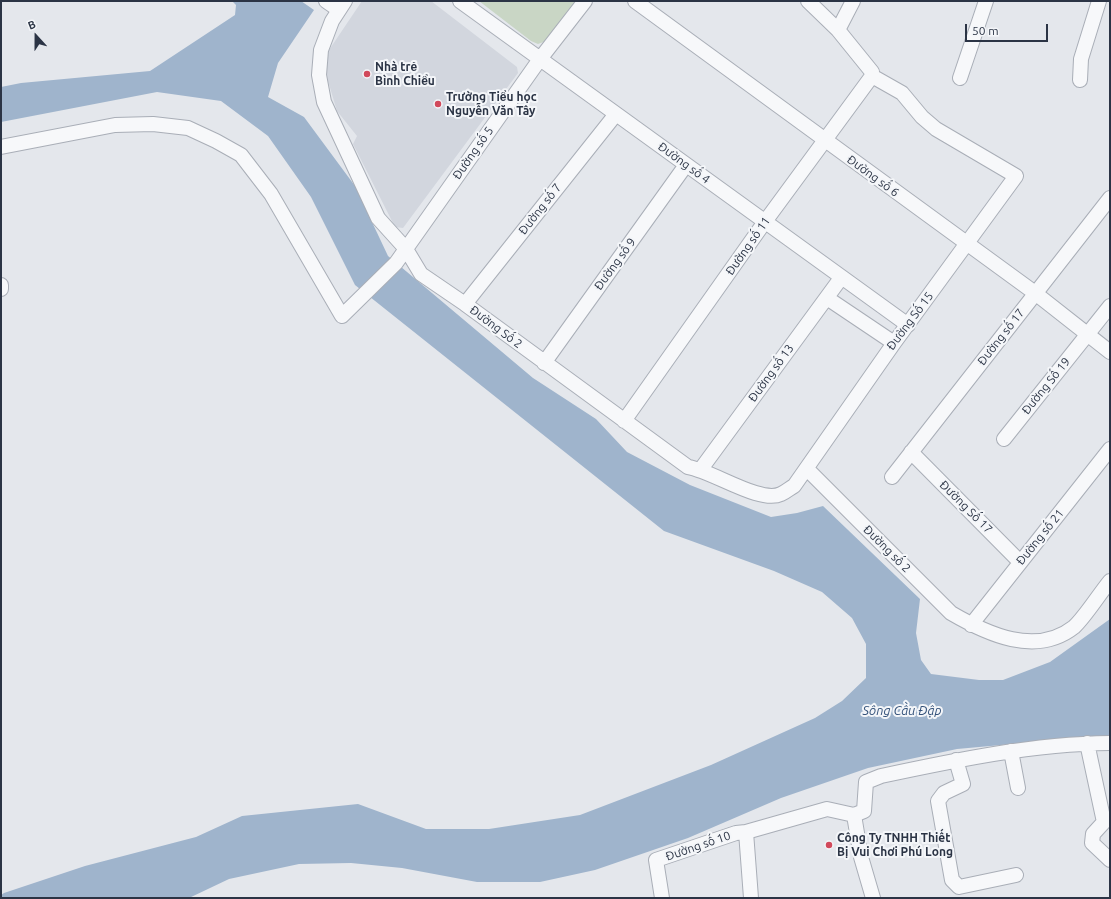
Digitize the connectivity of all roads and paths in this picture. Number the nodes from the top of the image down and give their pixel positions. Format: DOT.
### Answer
graph roads {
  1 [pos="326,1"];
  2 [pos="460,1"];
  3 [pos="585,1"];
  4 [pos="635,1"];
  5 [pos="808,1"];
  6 [pos="853,1"];
  7 [pos="986,1"];
  8 [pos="1099,1"];
  9 [pos="339,11"];
  10 [pos="838,30"];
  11 [pos="540,59"];
  12 [pos="872,74"];
  13 [pos="960,78"];
  14 [pos="1080,80"];
  15 [pos="616,114"];
  16 [pos="825,140"];
  17 [pos="1,147"];
  18 [pos="686,165"];
  19 [pos="1110,198"];
  20 [pos="764,223"];
  21 [pos="967,244"];
  22 [pos="406,249"];
  23 [pos="841,278"];
  24 [pos="1,285"];
  25 [pos="1,289"];
  26 [pos="1035,293"];
  27 [pos="827,298"];
  28 [pos="465,304"];
  29 [pos="1110,306"];
  30 [pos="908,325"];
  31 [pos="1089,334"];
  32 [pos="894,342"];
  33 [pos="1110,352"];
  34 [pos="544,363"];
  35 [pos="624,421"];
  36 [pos="1004,439"];
  37 [pos="1110,449"];
  38 [pos="912,452"];
  39 [pos="701,469"];
  40 [pos="807,469"];
  41 [pos="892,477"];
  42 [pos="1020,562"];
  43 [pos="1110,581"];
  44 [pos="971,624"];
  45 [pos="1087,743"];
  46 [pos="1110,743"];
  47 [pos="1011,751"];
  48 [pos="956,760"];
  49 [pos="1018,788"];
  50 [pos="854,815"];
  51 [pos="746,832"];
  52 [pos="1110,860"];
  53 [pos="1016,875"];
  54 [pos="869,897"];
  55 [pos="662,898"];
  56 [pos="751,898"];
  1 -- 9 [label="street, Đường Số 2"];
  2 -- 11 [label="street, Đường số 4"];
  3 -- 11 [label="street, Đường số 5"];
  4 -- 16 [label="street, Đường số 6"];
  5 -- 10 [label="street"];
  6 -- 10 [label="street"];
  7 -- 13 [label="street"];
  8 -- 14 [label="street"];
  9 -- 22 [label="street, Đường Số 2"];
  10 -- 12 [label="street"];
  11 -- 15 [label="street, Đường số 4"];
  11 -- 22 [label="street, Đường số 5"];
  12 -- 16 [label="street, Đường số 11"];
  12 -- 21 [label="street, Đường Số 15"];
  15 -- 18 [label="street, Đường số 4"];
  15 -- 28 [label="street, Đường số 7"];
  16 -- 20 [label="street, Đường số 11"];
  16 -- 21 [label="street, Đường số 6"];
  17 -- 22 [label="street, Đường số 5"];
  18 -- 20 [label="street, Đường số 4"];
  18 -- 34 [label="street, Đường số 9"];
  19 -- 26 [label="street, Đường số 17"];
  20 -- 23 [label="street, Đường số 4"];
  20 -- 35 [label="street, Đường số 11"];
  21 -- 26 [label="street, Đường số 6"];
  21 -- 30 [label="street, Đường Số 15"];
  22 -- 28 [label="street, Đường Số 2"];
  23 -- 27 [label="street, Đường số 13"];
  23 -- 30 [label="street, Đường số 4"];
  24 -- 25 [label="street"];
  26 -- 31 [label="street, Đường số 6"];
  26 -- 38 [label="street, Đường số 17"];
  27 -- 32 [label="street"];
  27 -- 39 [label="street, Đường số 13"];
  28 -- 34 [label="street, Đường Số 2"];
  29 -- 31 [label="street, Đường Số 19"];
  30 -- 32 [label="street, Đường Số 15"];
  31 -- 33 [label="street, Đường số 6"];
  31 -- 36 [label="street, Đường Số 19"];
  32 -- 40 [label="street, Đường Số 15"];
  34 -- 35 [label="street, Đường Số 2"];
  35 -- 39 [label="street, Đường Số 2"];
  37 -- 42 [label="street, Đường số 21"];
  38 -- 41 [label="street, Đường số 17"];
  38 -- 42 [label="street, Đường Số 17"];
  39 -- 40 [label="street, Đường Số 2"];
  40 -- 44 [label="street, Đường số 2"];
  42 -- 44 [label="street, Đường số 21"];
  43 -- 44 [label="street, Đường số 2"];
  45 -- 46 [label="street"];
  45 -- 47 [label="street"];
  45 -- 52 [label="street"];
  47 -- 48 [label="street"];
  47 -- 49 [label="street"];
  48 -- 50 [label="street"];
  48 -- 53 [label="street"];
  50 -- 51 [label="street"];
  50 -- 54 [label="street"];
  51 -- 55 [label="street, Đường số 10"];
  51 -- 56 [label="street, Đường số 10"];
}
